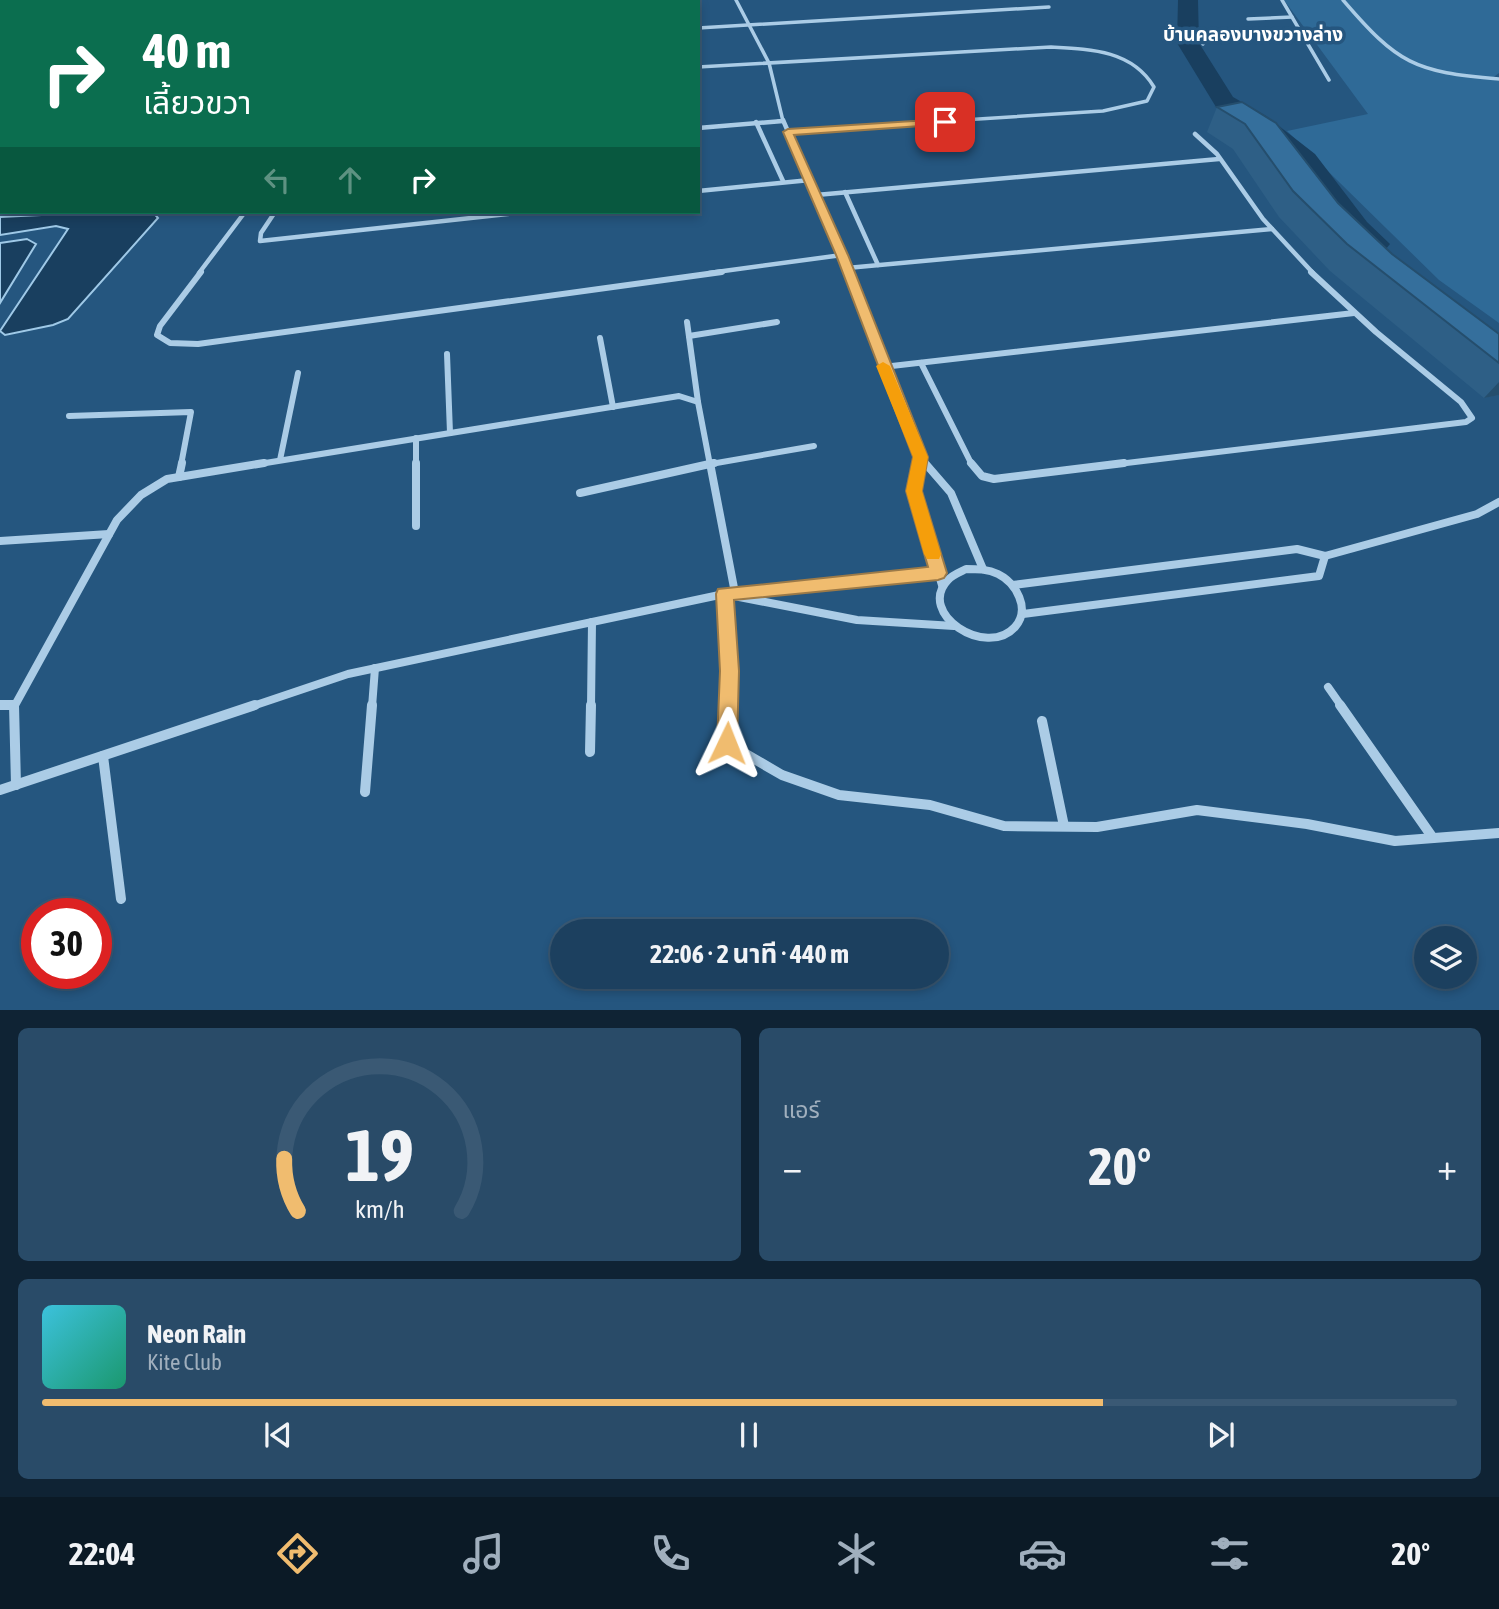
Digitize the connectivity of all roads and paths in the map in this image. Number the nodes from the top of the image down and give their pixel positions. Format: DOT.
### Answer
graph roads {
  1 [pos="736,0"];
  2 [pos="1282,0"];
  3 [pos="1343,0"];
  4 [pos="1049,7"];
  5 [pos="1292,17"];
  6 [pos="1248,19"];
  7 [pos="700,27"];
  8 [pos="748,27"];
  9 [pos="1301,33"];
  10 [pos="1203,44"];
  11 [pos="769,63"];
  12 [pos="700,67"];
  13 [pos="1499,79"];
  14 [pos="1329,80"];
  15 [pos="783,121"];
  16 [pos="756,122"];
  17 [pos="700,128"];
  18 [pos="788,132"];
  19 [pos="1195,134"];
  20 [pos="1219,159"];
  21 [pos="810,180"];
  22 [pos="783,181"];
  23 [pos="700,191"];
  24 [pos="845,192"];
  25 [pos="816,195"];
  26 [pos="244,214"];
  27 [pos="274,214"];
  28 [pos="507,214"];
  29 [pos="1272,229"];
  30 [pos="842,255"];
  31 [pos="878,265"];
  32 [pos="847,268"];
  33 [pos="1354,313"];
  34 [pos="687,322"];
  35 [pos="777,322"];
  36 [pos="689,336"];
  37 [pos="600,338"];
  38 [pos="447,354"];
  39 [pos="921,363"];
  40 [pos="883,367"];
  41 [pos="298,373"];
  42 [pos="698,402"];
  43 [pos="613,407"];
  44 [pos="69,416"];
  45 [pos="450,433"];
  46 [pos="416,438"];
  47 [pos="814,446"];
  48 [pos="920,457"];
  49 [pos="280,460"];
  50 [pos="710,464"];
  51 [pos="179,477"];
  52 [pos="580,493"];
  53 [pos="1499,502"];
  54 [pos="416,526"];
  55 [pos="109,534"];
  56 [pos="0,541"];
  57 [pos="1325,556"];
  58 [pos="982,569"];
  59 [pos="938,573"];
  60 [pos="942,584"];
  61 [pos="1013,585"];
  62 [pos="730,593"];
  63 [pos="1023,614"];
  64 [pos="592,622"];
  65 [pos="954,626"];
  66 [pos="375,668"];
  67 [pos="1328,687"];
  68 [pos="0,705"];
  69 [pos="14,705"];
  70 [pos="1042,721"];
  71 [pos="590,752"];
  72 [pos="103,756"];
  73 [pos="16,785"];
  74 [pos="0,790"];
  75 [pos="365,792"];
  76 [pos="1064,826"];
  77 [pos="1499,833"];
  78 [pos="1433,838"];
  79 [pos="121,899"];
  1 -- 8 [label="street"];
  2 -- 5 [label="street"];
  3 -- 13 [label="street"];
  4 -- 8 [label="street"];
  5 -- 6 [label="street"];
  5 -- 9 [label="street"];
  7 -- 8 [label="street"];
  8 -- 11 [label="street"];
  9 -- 10 [label="street"];
  9 -- 14 [label="street"];
  11 -- 12 [label="street"];
  11 -- 15 [label="street"];
  11 -- 18 [label="street"];
  15 -- 16 [label="street"];
  15 -- 18 [label="street"];
  16 -- 17 [label="street"];
  16 -- 22 [label="street"];
  18 -- 21 [label="street"];
  19 -- 20 [label="street"];
  20 -- 24 [label="street"];
  20 -- 29 [label="street"];
  21 -- 22 [label="street"];
  21 -- 25 [label="street"];
  22 -- 23 [label="street"];
  24 -- 25 [label="street"];
  24 -- 31 [label="street"];
  25 -- 30 [label="street"];
  26 -- 30 [label="street"];
  27 -- 28 [label="street"];
  29 -- 31 [label="street"];
  29 -- 33 [label="street"];
  30 -- 32 [label="street"];
  31 -- 32 [label="street"];
  32 -- 40 [label="street"];
  33 -- 39 [label="street"];
  33 -- 39 [label="street"];
  34 -- 36 [label="street"];
  35 -- 36 [label="street"];
  36 -- 42 [label="street"];
  37 -- 43 [label="street"];
  38 -- 45 [label="street"];
  39 -- 40 [label="street"];
  40 -- 48 [label="street"];
  41 -- 49 [label="street"];
  42 -- 43 [label="street"];
  42 -- 50 [label="street"];
  43 -- 45 [label="street"];
  44 -- 51 [label="street"];
  45 -- 46 [label="street"];
  46 -- 49 [label="street"];
  46 -- 54 [label="street"];
  47 -- 50 [label="street"];
  48 -- 58 [label="street"];
  48 -- 59 [label="street"];
  49 -- 51 [label="street"];
  50 -- 52 [label="street"];
  50 -- 62 [label="street"];
  51 -- 55 [label="street"];
  53 -- 57 [label="street"];
  55 -- 56 [label="street"];
  55 -- 69 [label="street"];
  57 -- 61 [label="street"];
  57 -- 63 [label="street"];
  58 -- 60 [label="street"];
  58 -- 61 [label="street"];
  59 -- 60 [label="street"];
  59 -- 62 [label="street"];
  60 -- 65 [label="street"];
  61 -- 63 [label="street"];
  62 -- 64 [label="street"];
  62 -- 65 [label="street"];
  62 -- 76 [label="street"];
  63 -- 65 [label="street"];
  64 -- 66 [label="street"];
  64 -- 71 [label="street"];
  66 -- 72 [label="street"];
  66 -- 75 [label="street"];
  67 -- 78 [label="street"];
  68 -- 69 [label="street"];
  69 -- 73 [label="street"];
  70 -- 76 [label="street"];
  72 -- 73 [label="street"];
  72 -- 79 [label="street"];
  73 -- 74 [label="street"];
  76 -- 78 [label="street"];
  77 -- 78 [label="street"];
}
